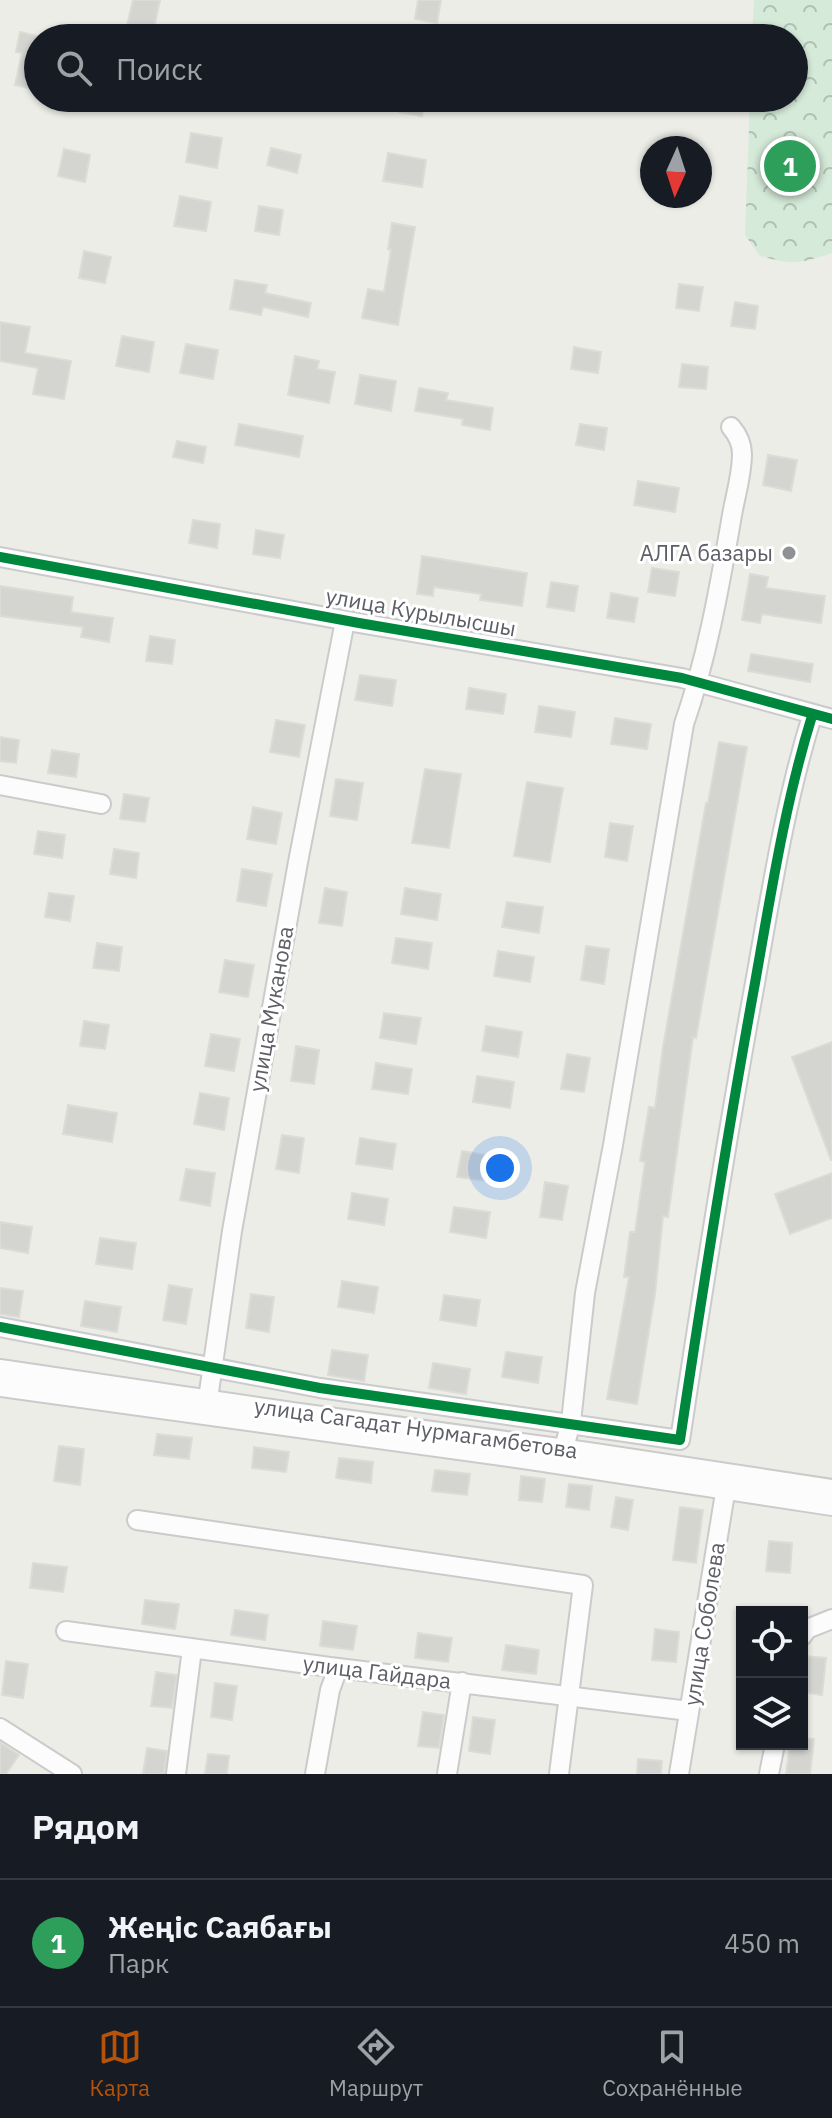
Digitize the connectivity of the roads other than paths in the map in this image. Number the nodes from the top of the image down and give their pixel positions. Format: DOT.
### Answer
graph roads {
  1 [pos="731,427"];
  2 [pos="0,557"];
  3 [pos="345,621"];
  4 [pos="698,683"];
  5 [pos="812,716"];
  6 [pos="832,719"];
  7 [pos="0,785"];
  8 [pos="101,804"];
  9 [pos="0,1327"];
  10 [pos="213,1368"];
  11 [pos="0,1369"];
  12 [pos="0,1387"];
  13 [pos="208,1399"];
  14 [pos="571,1422"];
  15 [pos="564,1448"];
  16 [pos="727,1482"];
  17 [pos="832,1489"];
  18 [pos="832,1506"];
  19 [pos="137,1520"];
  20 [pos="832,1619"];
  21 [pos="808,1629"];
  22 [pos="66,1631"];
  23 [pos="192,1649"];
  24 [pos="338,1668"];
  25 [pos="462,1682"];
  26 [pos="568,1696"];
  27 [pos="689,1711"];
  28 [pos="0,1728"];
  29 [pos="774,1750"];
  30 [pos="72,1774"];
  31 [pos="176,1774"];
  32 [pos="315,1774"];
  33 [pos="447,1774"];
  34 [pos="559,1774"];
  35 [pos="679,1774"];
  36 [pos="769,1774"];
  1 -- 4 [label="street"];
  2 -- 3 [label="street, улица Курылысшы"];
  3 -- 4 [label="street, улица Курылысшы"];
  3 -- 10 [label="street, улица Муканова"];
  4 -- 5 [label="street, улица Курылысшы"];
  4 -- 14 [label="street"];
  5 -- 6 [label="street, улица Курылысшы"];
  5 -- 14 [label="street"];
  7 -- 8 [label="street"];
  9 -- 10 [label="street"];
  10 -- 13 [label="street, улица Муканова"];
  10 -- 14 [label="street"];
  11 -- 13 [label="street, улица Сагадат Нурмагамбетова"];
  12 -- 16 [label="street"];
  13 -- 15 [label="street, улица Сагадат Нурмагамбетова"];
  14 -- 15 [label="street"];
  15 -- 16 [label="street, улица Сагадат Нурмагамбетова"];
  16 -- 17 [label="street, улица Сагадат Нурмагамбетова"];
  16 -- 18 [label="street"];
  16 -- 27 [label="street, улица Соболева"];
  19 -- 26 [label="street"];
  20 -- 21 [label="street"];
  22 -- 23 [label="street, улица Гайдара"];
  23 -- 24 [label="street, улица Гайдара"];
  23 -- 31 [label="street"];
  24 -- 25 [label="street, улица Гайдара"];
  24 -- 32 [label="street"];
  25 -- 26 [label="street, улица Гайдара"];
  25 -- 33 [label="street"];
  26 -- 27 [label="street, улица Гайдара"];
  26 -- 34 [label="street"];
  27 -- 35 [label="street, улица Соболева"];
  28 -- 30 [label="street"];
  29 -- 36 [label="street"];
}
